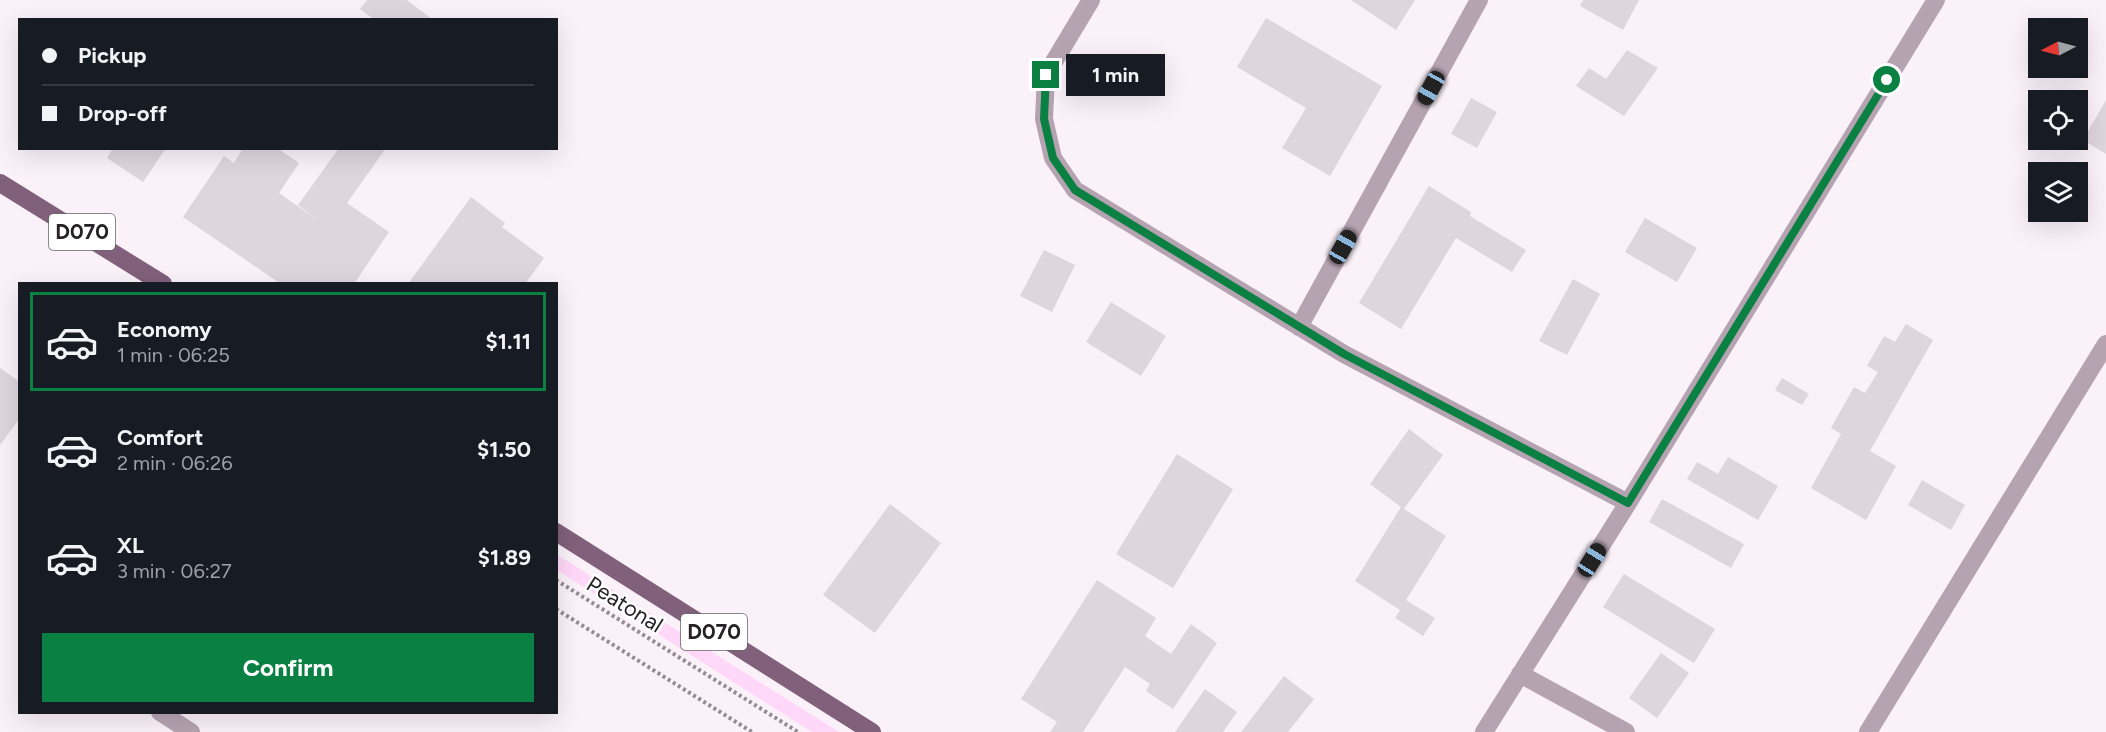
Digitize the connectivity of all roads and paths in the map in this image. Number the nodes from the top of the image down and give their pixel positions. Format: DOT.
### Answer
graph roads {
  1 [pos="1091,0"];
  2 [pos="1479,0"];
  3 [pos="1936,0"];
  4 [pos="0,183"];
  5 [pos="159,282"];
  6 [pos="1299,327"];
  7 [pos="2106,344"];
  8 [pos="1628,503"];
  9 [pos="558,533"];
  10 [pos="558,581"];
  11 [pos="558,610"];
  12 [pos="1520,674"];
  13 [pos="163,714"];
  14 [pos="191,732"];
  15 [pos="752,732"];
  16 [pos="798,732"];
  17 [pos="872,732"];
  18 [pos="1484,732"];
  19 [pos="1626,732"];
  20 [pos="1868,732"];
  1 -- 6 [label="street"];
  2 -- 6 [label="street"];
  3 -- 8 [label="street"];
  4 -- 5 [label="main road, D070"];
  6 -- 8 [label="street"];
  7 -- 20 [label="street"];
  8 -- 12 [label="street"];
  9 -- 17 [label="main road, D070"];
  10 -- 16 [label="path, Peatonal"];
  11 -- 15 [label="path"];
  12 -- 18 [label="street"];
  12 -- 19 [label="street"];
  13 -- 14 [label="street"];
}
